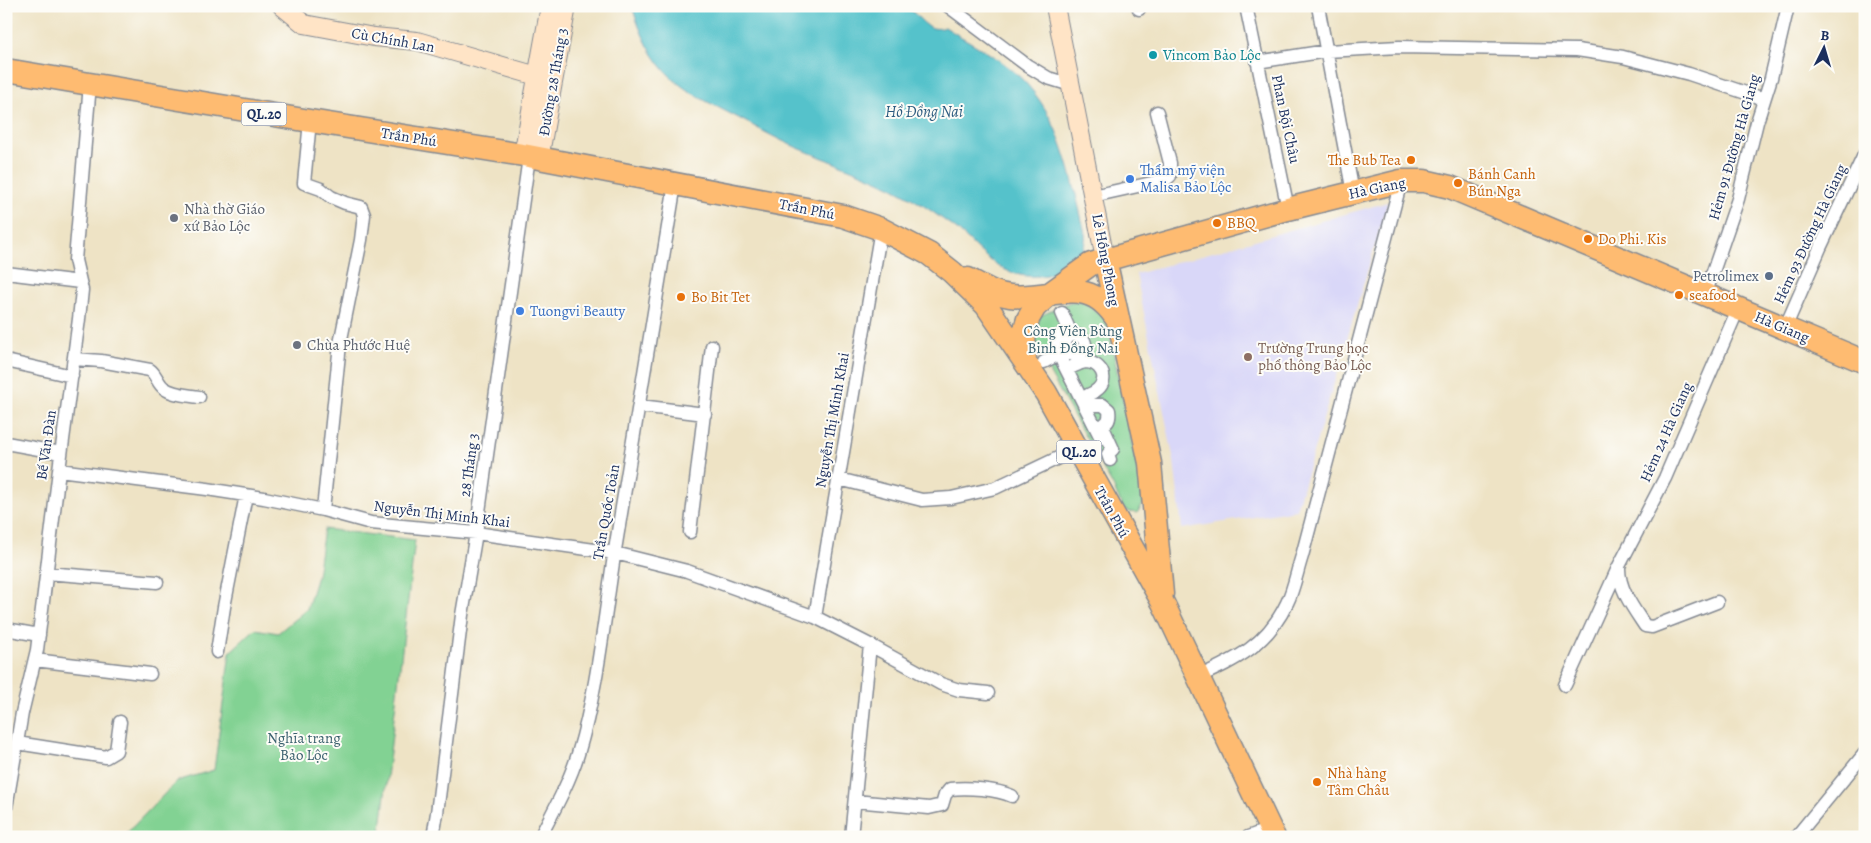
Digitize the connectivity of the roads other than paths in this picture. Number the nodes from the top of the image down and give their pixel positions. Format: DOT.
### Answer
graph roads {
  1 [pos="282,6"];
  2 [pos="550,6"];
  3 [pos="566,6"];
  4 [pos="948,6"];
  5 [pos="1055,6"];
  6 [pos="1246,6"];
  7 [pos="1318,6"];
  8 [pos="1788,6"];
  9 [pos="1327,51"];
  10 [pos="1257,62"];
  11 [pos="6,70"];
  12 [pos="537,76"];
  13 [pos="90,84"];
  14 [pos="1071,85"];
  15 [pos="1764,99"];
  16 [pos="1157,112"];
  17 [pos="310,122"];
  18 [pos="1865,153"];
  19 [pos="530,157"];
  20 [pos="1401,181"];
  21 [pos="674,184"];
  22 [pos="1353,193"];
  23 [pos="1093,196"];
  24 [pos="1288,209"];
  25 [pos="881,228"];
  26 [pos="1105,259"];
  27 [pos="952,272"];
  28 [pos="6,273"];
  29 [pos="80,282"];
  30 [pos="1052,292"];
  31 [pos="1705,295"];
  32 [pos="1738,309"];
  33 [pos="1062,313"];
  34 [pos="1118,322"];
  35 [pos="1785,328"];
  36 [pos="712,346"];
  37 [pos="1059,354"];
  38 [pos="74,359"];
  39 [pos="6,362"];
  40 [pos="1034,362"];
  41 [pos="1865,362"];
  42 [pos="1067,370"];
  43 [pos="72,376"];
  44 [pos="199,397"];
  45 [pos="640,406"];
  46 [pos="705,414"];
  47 [pos="1109,441"];
  48 [pos="6,443"];
  49 [pos="1077,449"];
  50 [pos="61,453"];
  51 [pos="1110,460"];
  52 [pos="59,470"];
  53 [pos="838,479"];
  54 [pos="246,495"];
  55 [pos="1154,506"];
  56 [pos="323,510"];
  57 [pos="1114,516"];
  58 [pos="690,532"];
  59 [pos="476,533"];
  60 [pos="615,553"];
  61 [pos="1619,566"];
  62 [pos="46,573"];
  63 [pos="157,582"];
  64 [pos="1717,602"];
  65 [pos="1163,603"];
  66 [pos="815,617"];
  67 [pos="6,628"];
  68 [pos="39,635"];
  69 [pos="870,644"];
  70 [pos="218,652"];
  71 [pos="35,660"];
  72 [pos="150,674"];
  73 [pos="1198,677"];
  74 [pos="1565,685"];
  75 [pos="988,693"];
  76 [pos="120,722"];
  77 [pos="16,743"];
  78 [pos="1865,753"];
  79 [pos="1012,796"];
  80 [pos="855,801"];
  81 [pos="6,808"];
  82 [pos="1272,833"];
  83 [pos="433,837"];
  84 [pos="540,837"];
  85 [pos="851,837"];
  86 [pos="1248,837"];
  87 [pos="1796,837"];
  1 -- 12 [label="street, Cù Chính Lan"];
  2 -- 12 [label="street, Đường 28 Tháng 3"];
  3 -- 19 [label="street, Đường 28 Tháng 3"];
  4 -- 14 [label="street"];
  5 -- 14 [label="street, Lê Hồng Phong"];
  6 -- 10 [label="street, Phan Bội Châu"];
  7 -- 9 [label="street"];
  8 -- 15 [label="street, Hẻm 91 Đường Hà Giang"];
  9 -- 10 [label="street"];
  9 -- 15 [label="street"];
  9 -- 22 [label="street"];
  10 -- 24 [label="street, Phan Bội Châu"];
  11 -- 13 [label="highway, Trần Phú / QL.20"];
  12 -- 19 [label="street, Đường 28 Tháng 3"];
  13 -- 17 [label="highway, Trần Phú / QL.20"];
  13 -- 29 [label="street, Bế Văn Đàn"];
  14 -- 23 [label="street, Lê Hồng Phong"];
  15 -- 31 [label="street, Hẻm 91 Đường Hà Giang"];
  16 -- 23 [label="street"];
  17 -- 19 [label="highway, Trần Phú / QL.20"];
  17 -- 56 [label="street"];
  18 -- 35 [label="street, Hẻm 93 Đường Hà Giang"];
  19 -- 21 [label="highway, Trần Phú / QL.20"];
  19 -- 59 [label="street, 28 Tháng 3"];
  20 -- 22 [label="highway, Hà Giang"];
  20 -- 31 [label="highway, Hà Giang"];
  20 -- 73 [label="street"];
  21 -- 25 [label="highway, Trần Phú / QL.20"];
  21 -- 45 [label="street, Trần Quốc Toản"];
  22 -- 24 [label="highway, Hà Giang"];
  23 -- 26 [label="street, Lê Hồng Phong"];
  24 -- 26 [label="highway, Hà Giang"];
  25 -- 27 [label="highway, Trần Phú / QL.20"];
  25 -- 53 [label="street, Nguyễn Thị Minh Khai"];
  26 -- 30 [label="highway, Hà Giang / QL.20"];
  26 -- 34 [label="highway, Lê Hồng Phong / QL.20"];
  27 -- 30 [label="highway, Hà Giang / QL.20"];
  27 -- 40 [label="highway, Trần Phú / QL.20"];
  28 -- 29 [label="street"];
  29 -- 38 [label="street, Bế Văn Đàn"];
  30 -- 34 [label="highway, Hà Giang / QL.20"];
  30 -- 40 [label="highway, Hà Giang / QL.20"];
  31 -- 32 [label="highway, Hà Giang"];
  32 -- 35 [label="highway, Hà Giang"];
  32 -- 61 [label="street, Hẻm 24 Hà Giang"];
  33 -- 37 [label="street"];
  34 -- 55 [label="highway, Lê Hồng Phong / QL.20"];
  35 -- 41 [label="highway, Hà Giang"];
  36 -- 46 [label="street"];
  37 -- 40 [label="street"];
  37 -- 42 [label="street"];
  38 -- 43 [label="street, Bế Văn Đàn"];
  38 -- 44 [label="street"];
  39 -- 43 [label="street"];
  40 -- 49 [label="highway, Trần Phú / QL.20"];
  42 -- 47 [label="street"];
  42 -- 47 [label="street"];
  43 -- 50 [label="street, Bế Văn Đàn"];
  45 -- 46 [label="street"];
  45 -- 60 [label="street, Trần Quốc Toản"];
  46 -- 58 [label="street"];
  47 -- 51 [label="street"];
  48 -- 50 [label="street"];
  49 -- 53 [label="street"];
  49 -- 57 [label="highway, Trần Phú / QL.20"];
  50 -- 52 [label="street, Bế Văn Đàn"];
  52 -- 54 [label="street, Nguyễn Thị Minh Khai"];
  52 -- 62 [label="street, Bế Văn Đàn"];
  53 -- 66 [label="street, Nguyễn Thị Minh Khai"];
  54 -- 56 [label="street, Nguyễn Thị Minh Khai"];
  54 -- 70 [label="street"];
  55 -- 57 [label="highway"];
  55 -- 65 [label="highway, Lê Hồng Phong / QL.20"];
  56 -- 59 [label="street, Nguyễn Thị Minh Khai"];
  57 -- 65 [label="highway, Trần Phú / QL.20"];
  59 -- 60 [label="street, Nguyễn Thị Minh Khai"];
  59 -- 83 [label="street, 28 Tháng 3"];
  60 -- 66 [label="street, Nguyễn Thị Minh Khai"];
  60 -- 84 [label="street, Trần Quốc Toản"];
  61 -- 64 [label="street"];
  61 -- 74 [label="street, Hẻm 24 Hà Giang"];
  62 -- 63 [label="street"];
  62 -- 68 [label="street, Bế Văn Đàn"];
  65 -- 73 [label="highway, Trần Phú / QL.20"];
  66 -- 69 [label="street, Nguyễn Thị Minh Khai"];
  67 -- 68 [label="street"];
  68 -- 71 [label="street, Bế Văn Đàn"];
  69 -- 75 [label="street, Nguyễn Thị Minh Khai"];
  69 -- 80 [label="street"];
  71 -- 72 [label="street"];
  71 -- 77 [label="street, Bế Văn Đàn"];
  73 -- 82 [label="highway, Trần Phú / QL.20"];
  76 -- 77 [label="street"];
  77 -- 81 [label="street, Bế Văn Đàn"];
  78 -- 87 [label="street"];
  79 -- 80 [label="street"];
  80 -- 85 [label="street"];
  82 -- 86 [label="street"];
}
